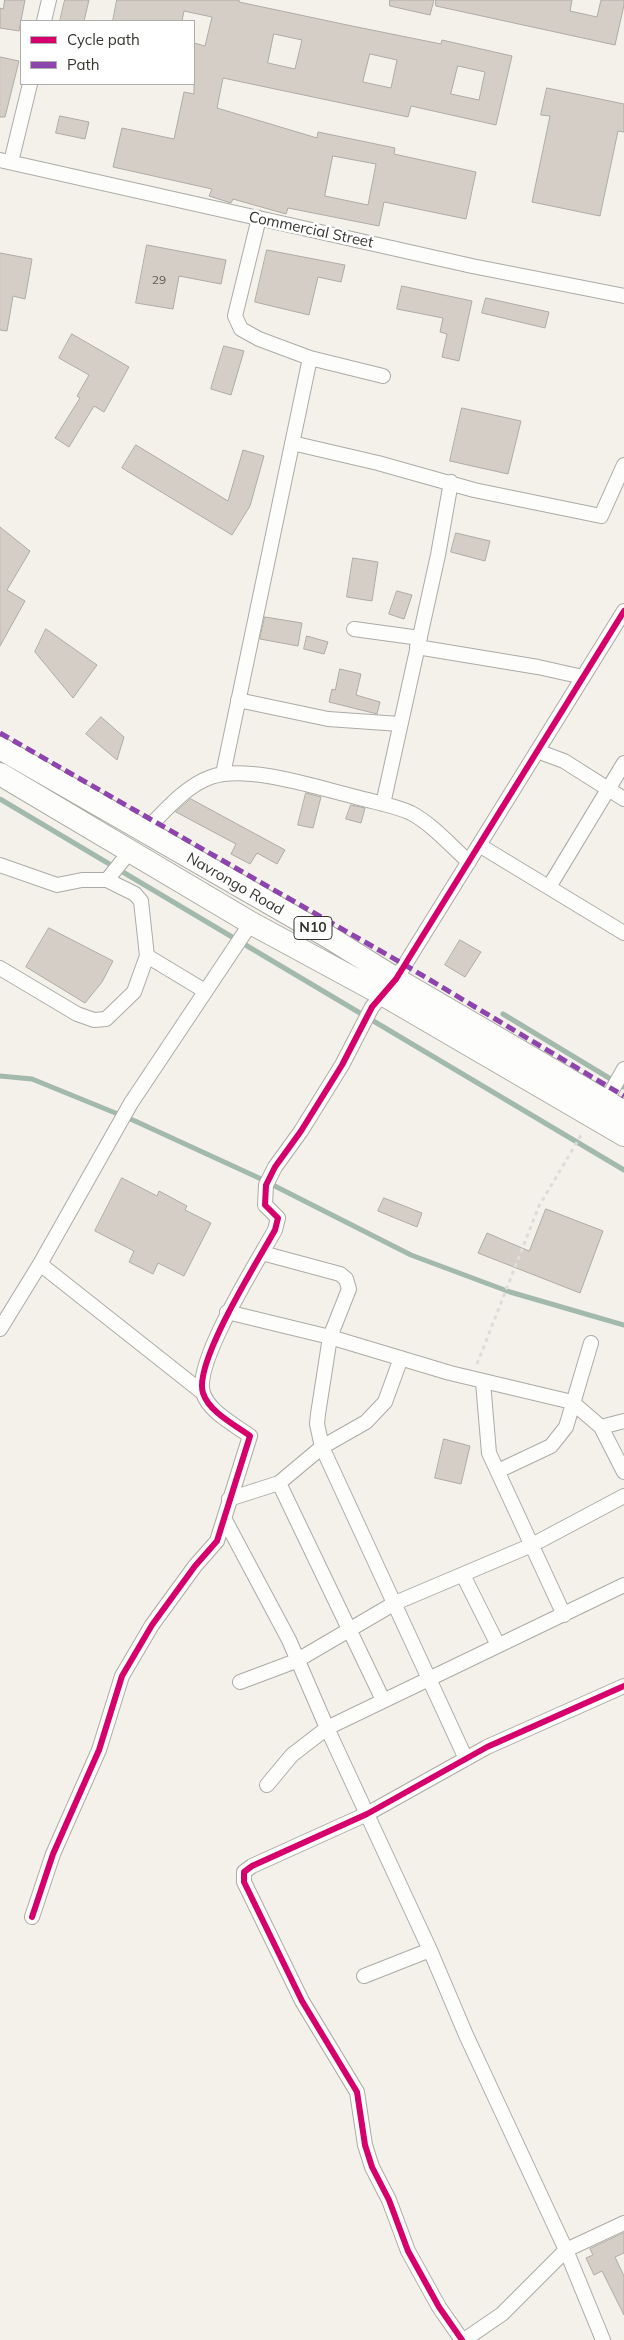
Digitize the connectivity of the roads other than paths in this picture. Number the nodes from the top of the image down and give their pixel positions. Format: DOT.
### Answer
graph roads {
  1 [pos="49,0"];
  2 [pos="44,20"];
  3 [pos="30,85"];
  4 [pos="5,161"];
  5 [pos="259,218"];
  6 [pos="624,296"];
  7 [pos="310,358"];
  8 [pos="384,376"];
  9 [pos="292,443"];
  10 [pos="624,465"];
  11 [pos="451,482"];
  12 [pos="624,610"];
  13 [pos="354,629"];
  14 [pos="419,643"];
  15 [pos="583,677"];
  16 [pos="238,700"];
  17 [pos="400,724"];
  18 [pos="0,748"];
  19 [pos="537,751"];
  20 [pos="624,763"];
  21 [pos="0,774"];
  22 [pos="223,774"];
  23 [pos="608,789"];
  24 [pos="624,799"];
  25 [pos="383,804"];
  26 [pos="144,832"];
  27 [pos="479,845"];
  28 [pos="130,850"];
  29 [pos="469,862"];
  30 [pos="0,865"];
  31 [pos="108,880"];
  32 [pos="549,887"];
  33 [pos="251,922"];
  34 [pos="624,933"];
  35 [pos="146,956"];
  36 [pos="0,968"];
  37 [pos="389,987"];
  38 [pos="205,991"];
  39 [pos="624,1069"];
  40 [pos="615,1107"];
  41 [pos="624,1135"];
  42 [pos="262,1253"];
  43 [pos="40,1264"];
  44 [pos="227,1312"];
  45 [pos="0,1329"];
  46 [pos="330,1337"];
  47 [pos="591,1343"];
  48 [pos="401,1358"];
  49 [pos="477,1380"];
  50 [pos="202,1392"];
  51 [pos="572,1402"];
  52 [pos="624,1420"];
  53 [pos="601,1427"];
  54 [pos="322,1447"];
  55 [pos="498,1471"];
  56 [pos="624,1472"];
  57 [pos="279,1483"];
  58 [pos="624,1496"];
  59 [pos="229,1499"];
  60 [pos="225,1520"];
  61 [pos="532,1545"];
  62 [pos="463,1576"];
  63 [pos="624,1585"];
  64 [pos="395,1603"];
  65 [pos="564,1615"];
  66 [pos="350,1630"];
  67 [pos="498,1645"];
  68 [pos="296,1661"];
  69 [pos="429,1678"];
  70 [pos="240,1682"];
  71 [pos="624,1686"];
  72 [pos="384,1700"];
  73 [pos="326,1728"];
  74 [pos="466,1759"];
  75 [pos="267,1785"];
  76 [pos="367,1814"];
  77 [pos="32,1917"];
  78 [pos="430,1950"];
  79 [pos="364,1976"];
  80 [pos="624,2223"];
  81 [pos="566,2250"];
  82 [pos="463,2340"];
  83 [pos="603,2340"];
  1 -- 2 [label="street"];
  3 -- 4 [label="street"];
  4 -- 5 [label="street, Commercial Street"];
  5 -- 6 [label="street, Commercial Street"];
  5 -- 7 [label="street"];
  7 -- 8 [label="street"];
  7 -- 9 [label="street"];
  9 -- 11 [label="street"];
  9 -- 16 [label="street"];
  10 -- 11 [label="street"];
  11 -- 14 [label="street"];
  12 -- 15 [label="street"];
  13 -- 14 [label="street"];
  14 -- 15 [label="street"];
  14 -- 17 [label="street"];
  15 -- 19 [label="street"];
  16 -- 17 [label="street"];
  16 -- 22 [label="street"];
  17 -- 25 [label="street"];
  18 -- 26 [label="highway, Navrongo Road / N10"];
  19 -- 23 [label="street"];
  19 -- 27 [label="street"];
  20 -- 23 [label="street"];
  21 -- 28 [label="highway, Navrongo Road / N10"];
  22 -- 25 [label="street"];
  22 -- 26 [label="street"];
  23 -- 24 [label="street"];
  23 -- 32 [label="street"];
  25 -- 29 [label="street"];
  26 -- 37 [label="highway, Navrongo Road / N10"];
  27 -- 29 [label="street"];
  27 -- 32 [label="street"];
  28 -- 31 [label="street"];
  28 -- 33 [label="highway, Navrongo Road / N10"];
  29 -- 37 [label="street"];
  30 -- 31 [label="street"];
  31 -- 35 [label="street"];
  32 -- 34 [label="street"];
  33 -- 37 [label="highway, Navrongo Road / N10"];
  33 -- 38 [label="street"];
  35 -- 36 [label="street"];
  35 -- 38 [label="street"];
  37 -- 40 [label="highway, Navrongo Road / N10"];
  37 -- 41 [label="highway, Navrongo Road / N10"];
  37 -- 42 [label="street"];
  38 -- 43 [label="street"];
  39 -- 40 [label="street"];
  42 -- 44 [label="street"];
  42 -- 46 [label="street"];
  43 -- 45 [label="street"];
  43 -- 50 [label="street"];
  44 -- 46 [label="street"];
  44 -- 50 [label="street"];
  46 -- 48 [label="street"];
  46 -- 54 [label="street"];
  47 -- 51 [label="street"];
  48 -- 49 [label="street"];
  48 -- 54 [label="street"];
  49 -- 51 [label="street"];
  49 -- 55 [label="street"];
  50 -- 59 [label="street"];
  51 -- 53 [label="street"];
  51 -- 55 [label="street"];
  52 -- 53 [label="street"];
  53 -- 56 [label="street"];
  54 -- 57 [label="street"];
  54 -- 64 [label="street"];
  55 -- 61 [label="street"];
  57 -- 59 [label="street"];
  57 -- 66 [label="street"];
  58 -- 61 [label="street"];
  59 -- 60 [label="street"];
  60 -- 68 [label="street"];
  60 -- 77 [label="street"];
  61 -- 62 [label="street"];
  61 -- 65 [label="street"];
  62 -- 64 [label="street"];
  62 -- 67 [label="street"];
  63 -- 65 [label="street"];
  64 -- 66 [label="street"];
  64 -- 69 [label="street"];
  65 -- 67 [label="street"];
  66 -- 68 [label="street"];
  66 -- 72 [label="street"];
  67 -- 69 [label="street"];
  68 -- 70 [label="street"];
  68 -- 73 [label="street"];
  69 -- 72 [label="street"];
  69 -- 74 [label="street"];
  71 -- 74 [label="street"];
  72 -- 73 [label="street"];
  73 -- 75 [label="street"];
  73 -- 76 [label="street"];
  74 -- 76 [label="street"];
  76 -- 78 [label="street"];
  76 -- 82 [label="street"];
  78 -- 79 [label="street"];
  78 -- 81 [label="street"];
  80 -- 81 [label="street"];
  81 -- 82 [label="street"];
  81 -- 83 [label="street"];
}
